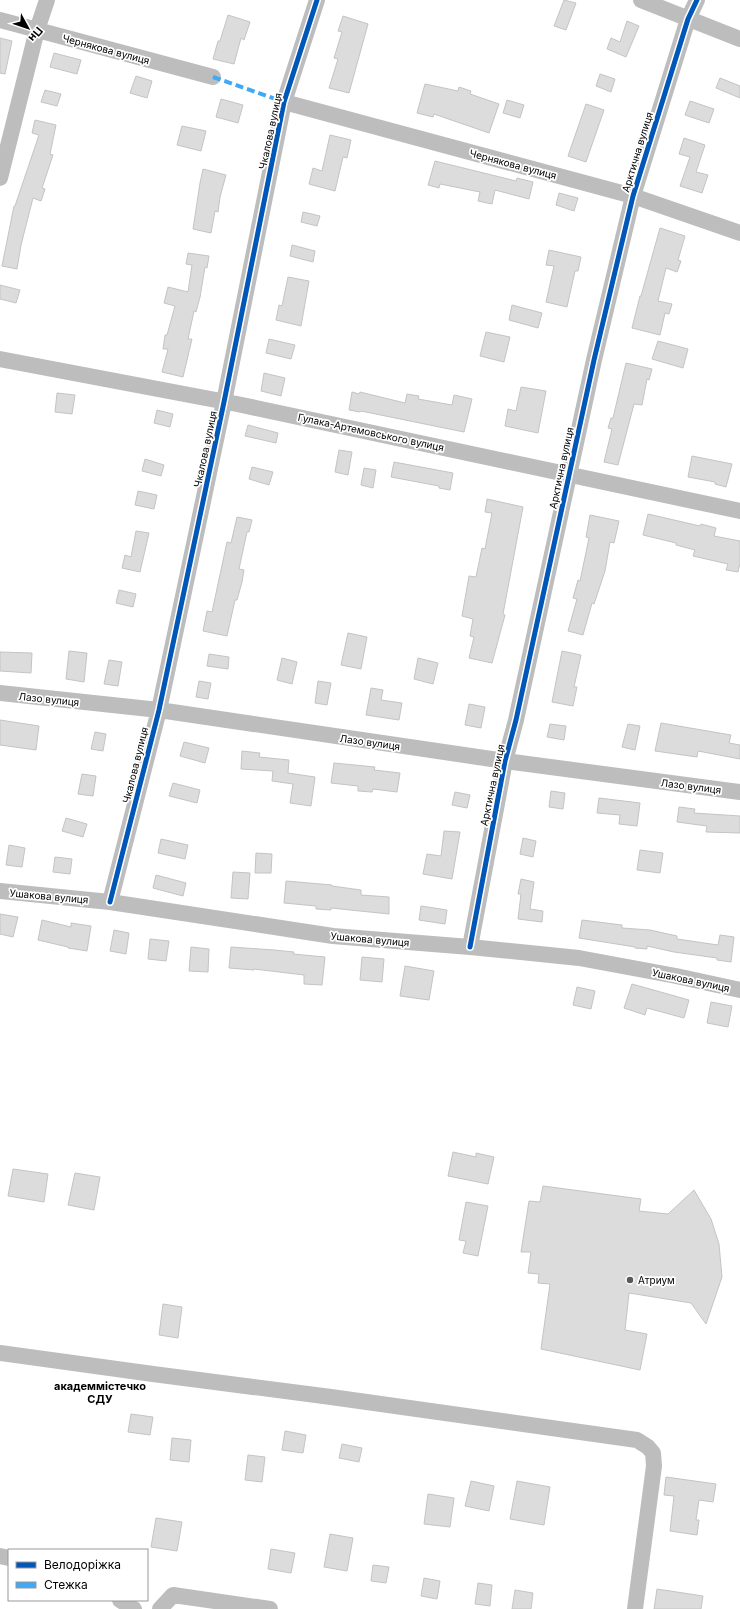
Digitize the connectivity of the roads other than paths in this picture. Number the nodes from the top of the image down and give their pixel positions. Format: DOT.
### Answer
graph roads {
  1 [pos="47,0"];
  2 [pos="317,0"];
  3 [pos="641,0"];
  4 [pos="697,0"];
  5 [pos="688,19"];
  6 [pos="0,20"];
  7 [pos="37,30"];
  8 [pos="740,39"];
  9 [pos="213,77"];
  10 [pos="284,102"];
  11 [pos="0,178"];
  12 [pos="633,196"];
  13 [pos="740,234"];
  14 [pos="0,359"];
  15 [pos="224,402"];
  16 [pos="569,474"];
  17 [pos="740,511"];
  18 [pos="0,693"];
  19 [pos="159,710"];
  20 [pos="505,761"];
  21 [pos="740,792"];
  22 [pos="0,891"];
  23 [pos="110,902"];
  24 [pos="470,947"];
  25 [pos="740,990"];
  26 [pos="0,1353"];
  27 [pos="122,1601"];
  28 [pos="134,1609"];
  29 [pos="160,1609"];
  30 [pos="270,1609"];
  31 [pos="635,1609"];
  1 -- 7 [label="street"];
  2 -- 10 [label="street, Чкалова вулиця"];
  3 -- 5 [label="street"];
  4 -- 5 [label="street, Арктична вулиця"];
  5 -- 8 [label="street"];
  5 -- 12 [label="street, Арктична вулиця"];
  6 -- 7 [label="street, Чернякова вулиця"];
  7 -- 9 [label="street, Чернякова вулиця"];
  7 -- 11 [label="street"];
  10 -- 12 [label="street, Чернякова вулиця"];
  10 -- 15 [label="street, Чкалова вулиця"];
  12 -- 13 [label="street, Чернякова вулиця"];
  12 -- 16 [label="street, Арктична вулиця"];
  14 -- 15 [label="street, Гулака-Артемовського вулиця"];
  15 -- 16 [label="street, Гулака-Артемовського вулиця"];
  15 -- 19 [label="street, Чкалова вулиця"];
  16 -- 17 [label="street, Гулака-Артемовського вулиця"];
  16 -- 20 [label="street, Арктична вулиця"];
  18 -- 19 [label="street, Лазо вулиця"];
  19 -- 20 [label="street, Лазо вулиця"];
  19 -- 23 [label="street, Чкалова вулиця"];
  20 -- 21 [label="street, Лазо вулиця"];
  20 -- 24 [label="street, Арктична вулиця"];
  22 -- 23 [label="street, Ушакова вулиця"];
  23 -- 24 [label="street, Ушакова вулиця"];
  24 -- 25 [label="street, Ушакова вулиця"];
  26 -- 31 [label="street"];
  27 -- 28 [label="street"];
  29 -- 30 [label="street"];
}
